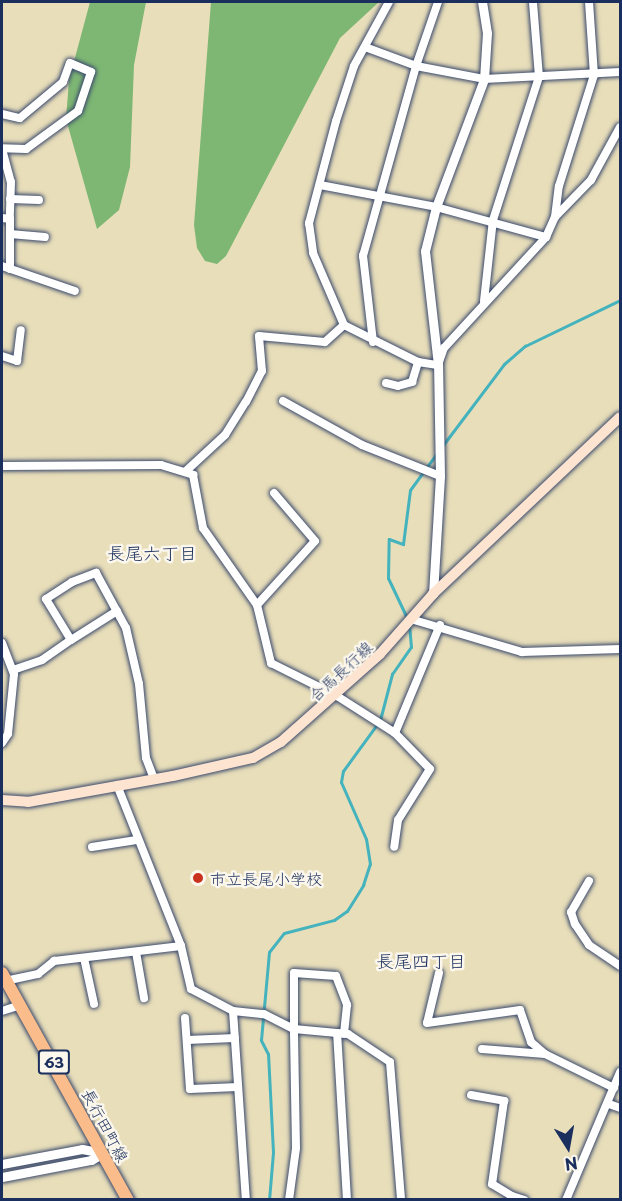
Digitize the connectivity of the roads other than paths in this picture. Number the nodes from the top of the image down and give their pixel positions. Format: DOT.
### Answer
graph roads {
  1 [pos="389,2"];
  2 [pos="438,2"];
  3 [pos="482,2"];
  4 [pos="533,2"];
  5 [pos="589,2"];
  6 [pos="365,47"];
  7 [pos="416,66"];
  8 [pos="621,72"];
  9 [pos="594,75"];
  10 [pos="539,77"];
  11 [pos="484,79"];
  12 [pos="2,114"];
  13 [pos="621,127"];
  14 [pos="2,149"];
  15 [pos="320,185"];
  16 [pos="379,196"];
  17 [pos="10,199"];
  18 [pos="39,200"];
  19 [pos="436,207"];
  20 [pos="555,217"];
  21 [pos="6,218"];
  22 [pos="492,220"];
  23 [pos="10,234"];
  24 [pos="45,237"];
  25 [pos="546,237"];
  26 [pos="2,266"];
  27 [pos="10,269"];
  28 [pos="75,291"];
  29 [pos="484,301"];
  30 [pos="344,325"];
  31 [pos="21,330"];
  32 [pos="373,342"];
  33 [pos="2,356"];
  34 [pos="418,362"];
  35 [pos="438,365"];
  36 [pos="386,383"];
  37 [pos="283,401"];
  38 [pos="621,417"];
  39 [pos="2,466"];
  40 [pos="186,471"];
  41 [pos="440,476"];
  42 [pos="274,493"];
  43 [pos="433,594"];
  44 [pos="257,605"];
  45 [pos="117,611"];
  46 [pos="414,620"];
  47 [pos="440,625"];
  48 [pos="71,640"];
  49 [pos="2,643"];
  50 [pos="621,649"];
  51 [pos="13,670"];
  52 [pos="337,696"];
  53 [pos="395,733"];
  54 [pos="2,743"];
  55 [pos="154,779"];
  56 [pos="117,785"];
  57 [pos="2,800"];
  58 [pos="136,840"];
  59 [pos="394,847"];
  60 [pos="92,848"];
  61 [pos="589,881"];
  62 [pos="181,946"];
  63 [pos="136,952"];
  64 [pos="84,958"];
  65 [pos="621,966"];
  66 [pos="439,973"];
  67 [pos="3,977"];
  68 [pos="144,998"];
  69 [pos="94,1004"];
  70 [pos="20,1005"];
  71 [pos="2,1011"];
  72 [pos="233,1011"];
  73 [pos="185,1018"];
  74 [pos="294,1029"];
  75 [pos="340,1033"];
  76 [pos="235,1038"];
  77 [pos="187,1040"];
  78 [pos="482,1050"];
  79 [pos="545,1054"];
  80 [pos="621,1072"];
  81 [pos="238,1087"];
  82 [pos="614,1088"];
  83 [pos="471,1095"];
  84 [pos="609,1104"];
  85 [pos="621,1108"];
  86 [pos="103,1153"];
  87 [pos="2,1164"];
  88 [pos="2,1177"];
  89 [pos="511,1198"];
  90 [pos="128,1200"];
  91 [pos="246,1200"];
  92 [pos="289,1200"];
  93 [pos="347,1200"];
  94 [pos="401,1200"];
  95 [pos="524,1200"];
  96 [pos="566,1200"];
  1 -- 6 [label="street"];
  2 -- 7 [label="street"];
  3 -- 11 [label="street"];
  4 -- 10 [label="street"];
  5 -- 9 [label="street"];
  6 -- 7 [label="street"];
  6 -- 15 [label="street"];
  7 -- 11 [label="street"];
  7 -- 16 [label="street"];
  8 -- 9 [label="street"];
  9 -- 10 [label="street"];
  9 -- 20 [label="street"];
  10 -- 11 [label="street"];
  10 -- 22 [label="street"];
  11 -- 19 [label="street"];
  12 -- 14 [label="street"];
  13 -- 20 [label="street"];
  14 -- 17 [label="street"];
  15 -- 16 [label="street"];
  15 -- 30 [label="street"];
  16 -- 19 [label="street"];
  16 -- 32 [label="street"];
  17 -- 18 [label="street"];
  17 -- 21 [label="street"];
  19 -- 22 [label="street"];
  19 -- 35 [label="street"];
  20 -- 25 [label="street"];
  21 -- 23 [label="street"];
  22 -- 25 [label="street"];
  22 -- 29 [label="street"];
  23 -- 24 [label="street"];
  23 -- 27 [label="street"];
  25 -- 29 [label="street"];
  26 -- 27 [label="street"];
  27 -- 28 [label="street"];
  29 -- 35 [label="street"];
  30 -- 32 [label="street"];
  30 -- 40 [label="street"];
  31 -- 33 [label="street"];
  32 -- 34 [label="street"];
  34 -- 35 [label="street"];
  34 -- 36 [label="street"];
  35 -- 41 [label="street"];
  37 -- 41 [label="street"];
  38 -- 43 [label="main road, 合馬長行線"];
  39 -- 40 [label="street"];
  40 -- 44 [label="street"];
  41 -- 43 [label="street"];
  42 -- 44 [label="street"];
  43 -- 46 [label="main road, 合馬長行線"];
  44 -- 52 [label="street"];
  45 -- 48 [label="street"];
  45 -- 48 [label="street"];
  45 -- 55 [label="street"];
  46 -- 47 [label="street"];
  46 -- 52 [label="main road, 合馬長行線"];
  47 -- 50 [label="street"];
  47 -- 53 [label="street"];
  48 -- 51 [label="street"];
  49 -- 51 [label="street"];
  51 -- 54 [label="street"];
  52 -- 53 [label="street"];
  52 -- 55 [label="main road, 合馬長行線"];
  53 -- 59 [label="street"];
  55 -- 56 [label="main road, 合馬長行線"];
  56 -- 57 [label="main road, 合馬長行線"];
  56 -- 58 [label="street"];
  58 -- 60 [label="street"];
  58 -- 62 [label="street"];
  61 -- 65 [label="street"];
  62 -- 63 [label="street"];
  62 -- 72 [label="street"];
  63 -- 64 [label="street"];
  63 -- 68 [label="street"];
  64 -- 67 [label="street"];
  64 -- 69 [label="street"];
  66 -- 79 [label="street"];
  67 -- 70 [label="main road, 長行田町線 / 63"];
  70 -- 71 [label="street"];
  70 -- 86 [label="main road, 長行田町線 / 63"];
  72 -- 74 [label="street"];
  72 -- 76 [label="street"];
  73 -- 77 [label="street"];
  74 -- 75 [label="street"];
  74 -- 75 [label="street"];
  74 -- 92 [label="street"];
  75 -- 93 [label="street"];
  75 -- 94 [label="street"];
  76 -- 77 [label="street"];
  76 -- 81 [label="street"];
  77 -- 81 [label="street"];
  78 -- 79 [label="street"];
  79 -- 82 [label="street"];
  80 -- 82 [label="street"];
  81 -- 91 [label="street"];
  82 -- 84 [label="street"];
  83 -- 89 [label="street"];
  84 -- 85 [label="street"];
  84 -- 96 [label="street"];
  86 -- 87 [label="street"];
  86 -- 88 [label="street"];
  86 -- 90 [label="main road, 長行田町線 / 63"];
  89 -- 95 [label="street"];
}
